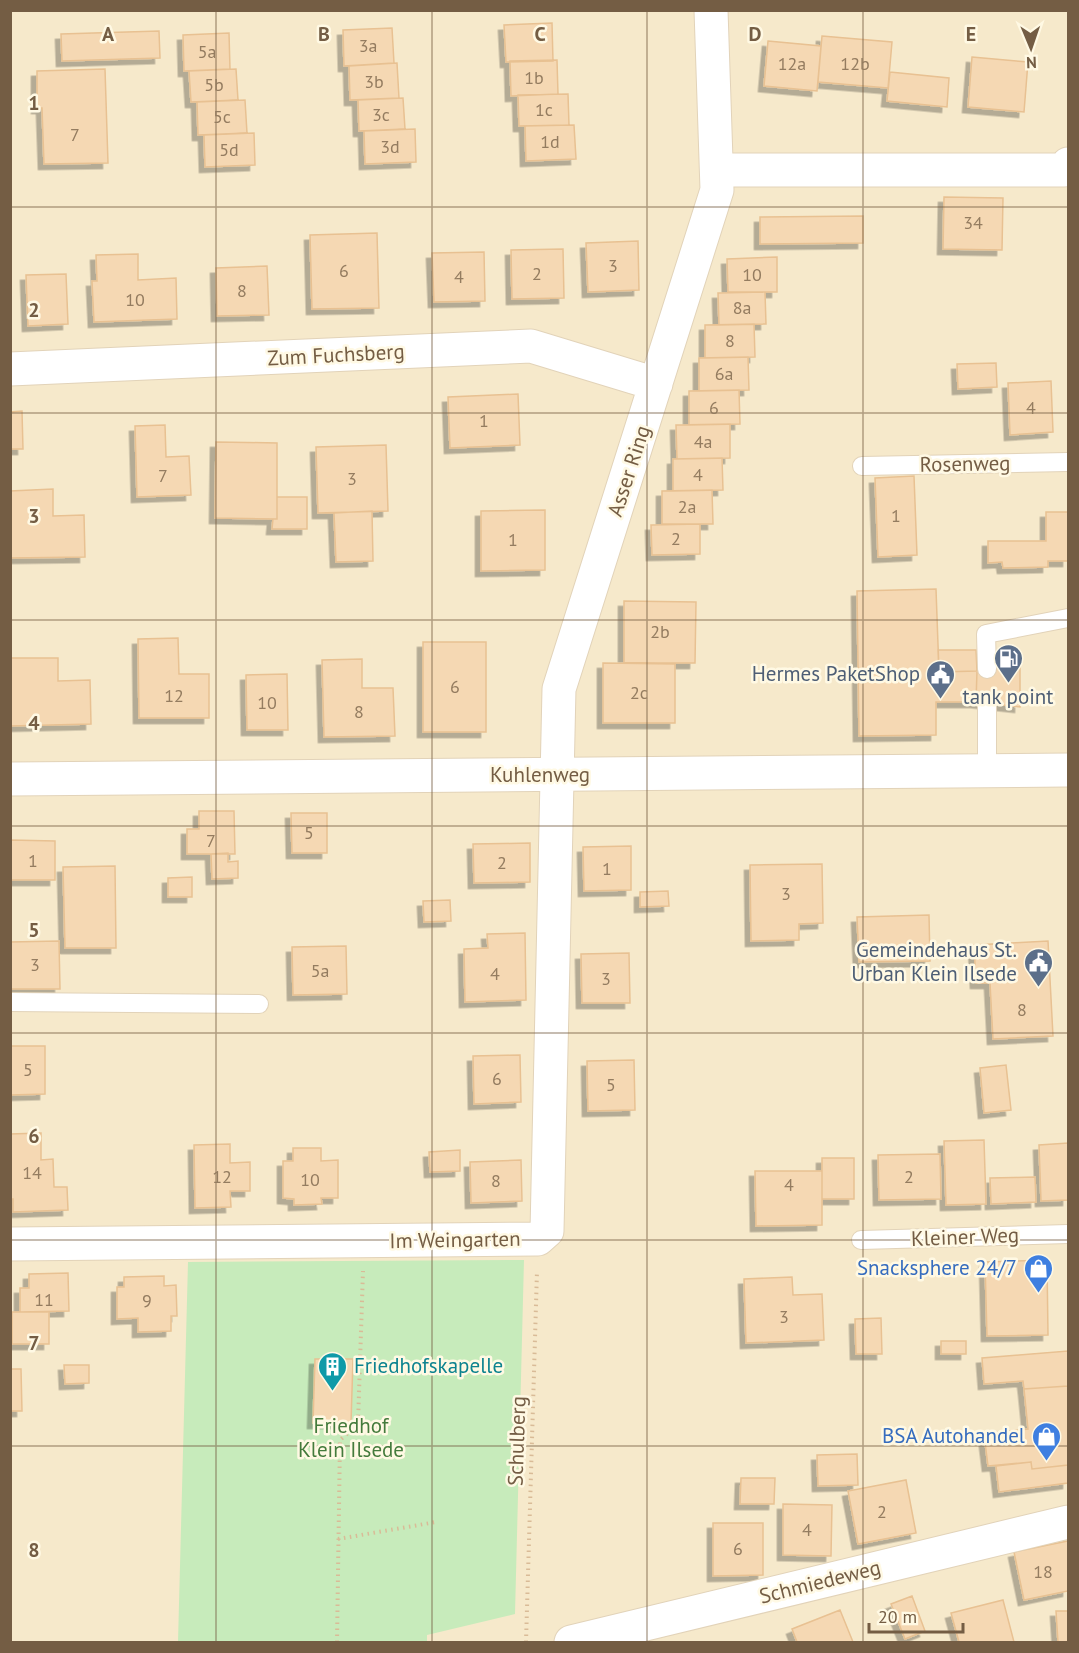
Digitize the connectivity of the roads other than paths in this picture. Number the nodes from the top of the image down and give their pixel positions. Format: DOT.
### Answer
graph roads {
  1 [pos="711,10"];
  2 [pos="1067,168"];
  3 [pos="718,170"];
  4 [pos="10,369"];
  5 [pos="656,384"];
  6 [pos="1068,462"];
  7 [pos="862,466"];
  8 [pos="1068,618"];
  9 [pos="987,669"];
  10 [pos="987,703"];
  11 [pos="1068,770"];
  12 [pos="987,771"];
  13 [pos="558,775"];
  14 [pos="10,779"];
  15 [pos="10,1002"];
  16 [pos="259,1004"];
  17 [pos="1068,1234"];
  18 [pos="861,1240"];
  19 [pos="10,1244"];
  20 [pos="1068,1522"];
  21 [pos="607,1638"];
  22 [pos="571,1642"];
  1 -- 3 [label="street, Asser Ring"];
  2 -- 3 [label="street"];
  3 -- 5 [label="street, Asser Ring"];
  4 -- 5 [label="street, Zum Fuchsberg"];
  5 -- 13 [label="street, Asser Ring"];
  6 -- 7 [label="lane, Rosenweg"];
  8 -- 9 [label="lane"];
  10 -- 12 [label="lane"];
  11 -- 12 [label="street, Kuhlenweg"];
  12 -- 13 [label="street, Kuhlenweg"];
  13 -- 14 [label="street, Kuhlenweg"];
  13 -- 19 [label="street, Im Weingarten"];
  15 -- 16 [label="lane"];
  17 -- 18 [label="lane, Kleiner Weg"];
  20 -- 21 [label="street, Schmiedeweg"];
  21 -- 22 [label="street, Schmiedeweg"];
}
